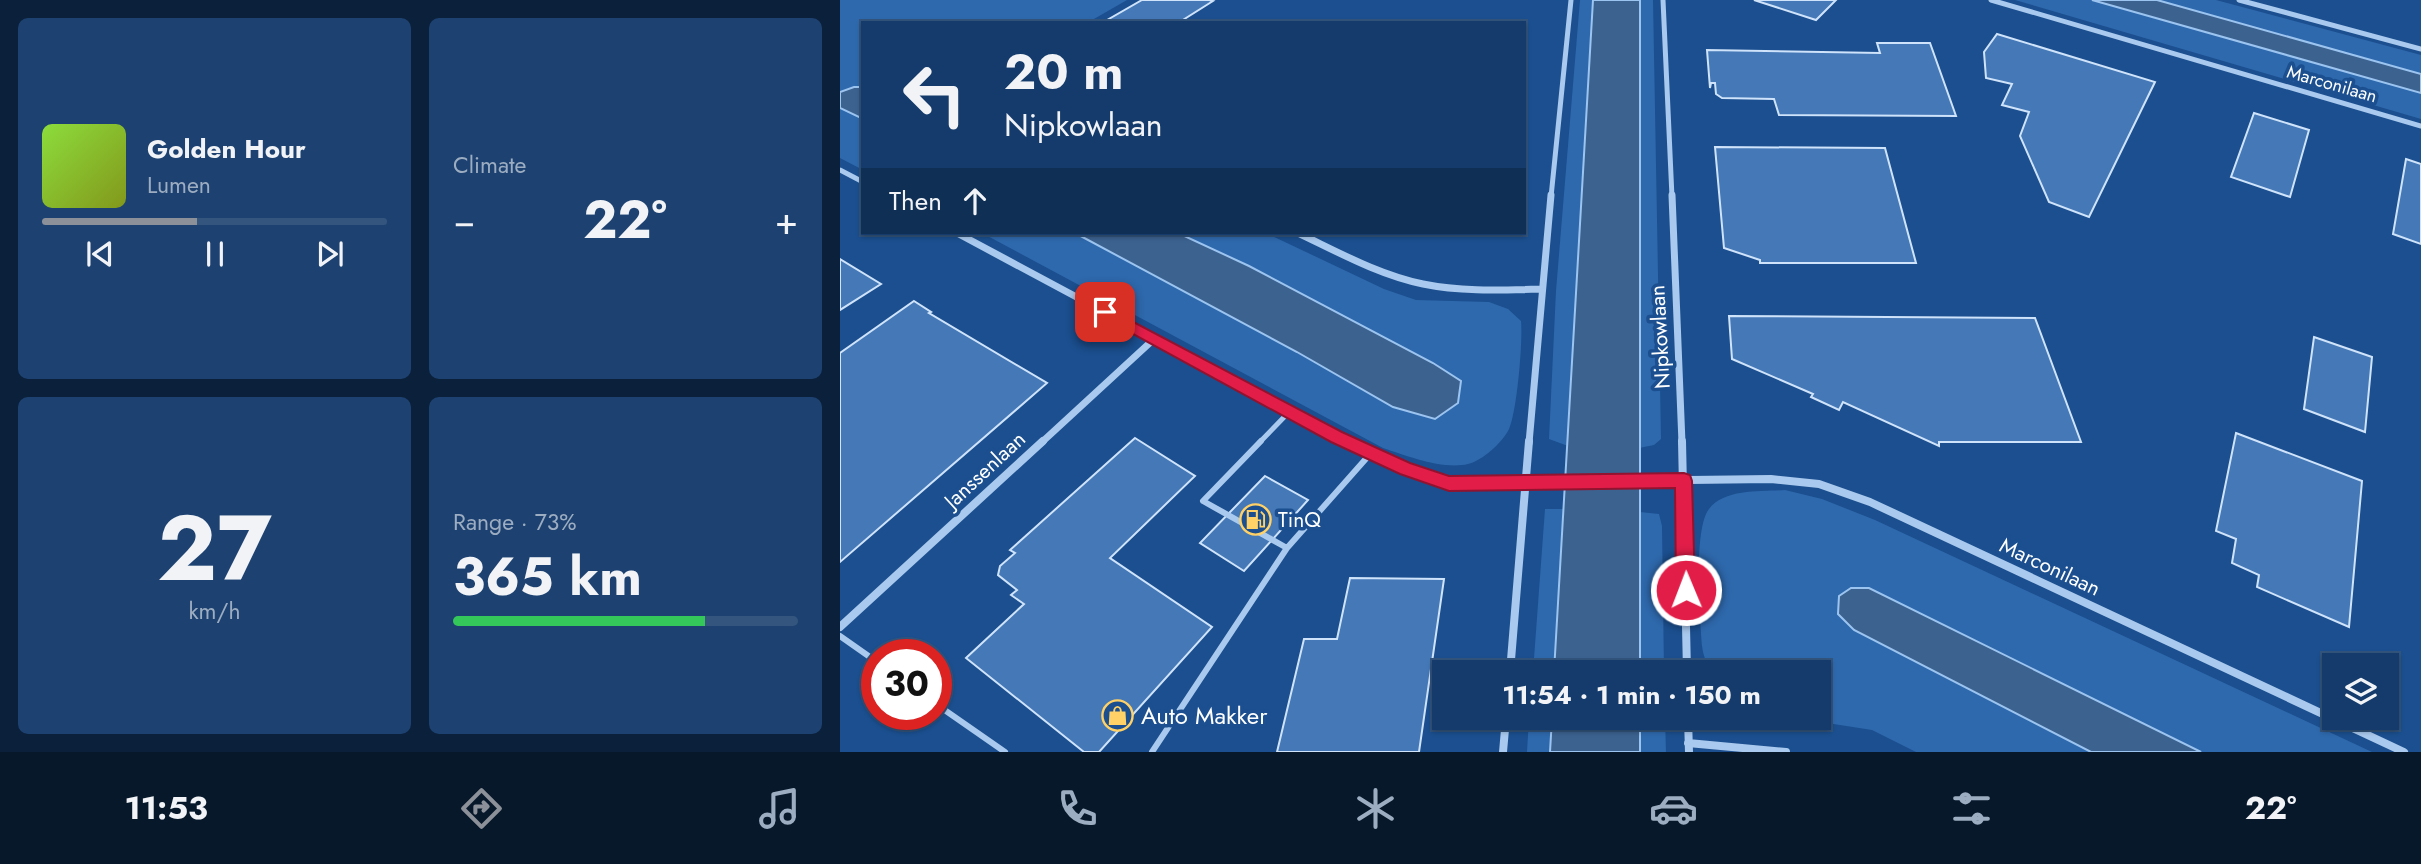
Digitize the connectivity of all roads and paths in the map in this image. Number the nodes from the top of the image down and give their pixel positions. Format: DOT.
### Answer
graph roads {
  1 [pos="1571,0"];
  2 [pos="1663,0"];
  3 [pos="1992,0"];
  4 [pos="2239,0"];
  5 [pos="2421,49"];
  6 [pos="2421,127"];
  7 [pos="840,170"];
  8 [pos="861,181"];
  9 [pos="961,235"];
  10 [pos="1302,235"];
  11 [pos="1542,289"];
  12 [pos="1154,339"];
  13 [pos="1289,412"];
  14 [pos="1371,453"];
  15 [pos="1684,481"];
  16 [pos="1527,484"];
  17 [pos="1287,548"];
  18 [pos="840,627"];
  19 [pos="840,636"];
  20 [pos="861,651"];
  21 [pos="1511,660"];
  22 [pos="1687,660"];
  23 [pos="952,715"];
  24 [pos="1505,730"];
  25 [pos="1688,730"];
  26 [pos="1688,748"];
  27 [pos="1005,752"];
  28 [pos="1152,752"];
  29 [pos="1503,752"];
  30 [pos="1786,752"];
  31 [pos="2404,752"];
  1 -- 11 [label="street"];
  2 -- 15 [label="street, Nipkowlaan"];
  3 -- 6 [label="street, Marconilaan"];
  4 -- 5 [label="street"];
  7 -- 8 [label="street"];
  9 -- 12 [label="street"];
  10 -- 11 [label="street"];
  11 -- 16 [label="street"];
  12 -- 13 [label="street"];
  12 -- 18 [label="street, Janssenlaan"];
  13 -- 14 [label="street"];
  13 -- 17 [label="lane"];
  14 -- 16 [label="street"];
  14 -- 17 [label="lane"];
  15 -- 16 [label="street, Marconilaan"];
  15 -- 22 [label="street, Nipkowlaan"];
  15 -- 31 [label="street, Marconilaan"];
  16 -- 21 [label="street"];
  17 -- 28 [label="lane"];
  19 -- 20 [label="lane"];
  23 -- 27 [label="lane"];
  24 -- 29 [label="street"];
  25 -- 26 [label="street"];
  26 -- 30 [label="street"];
}
